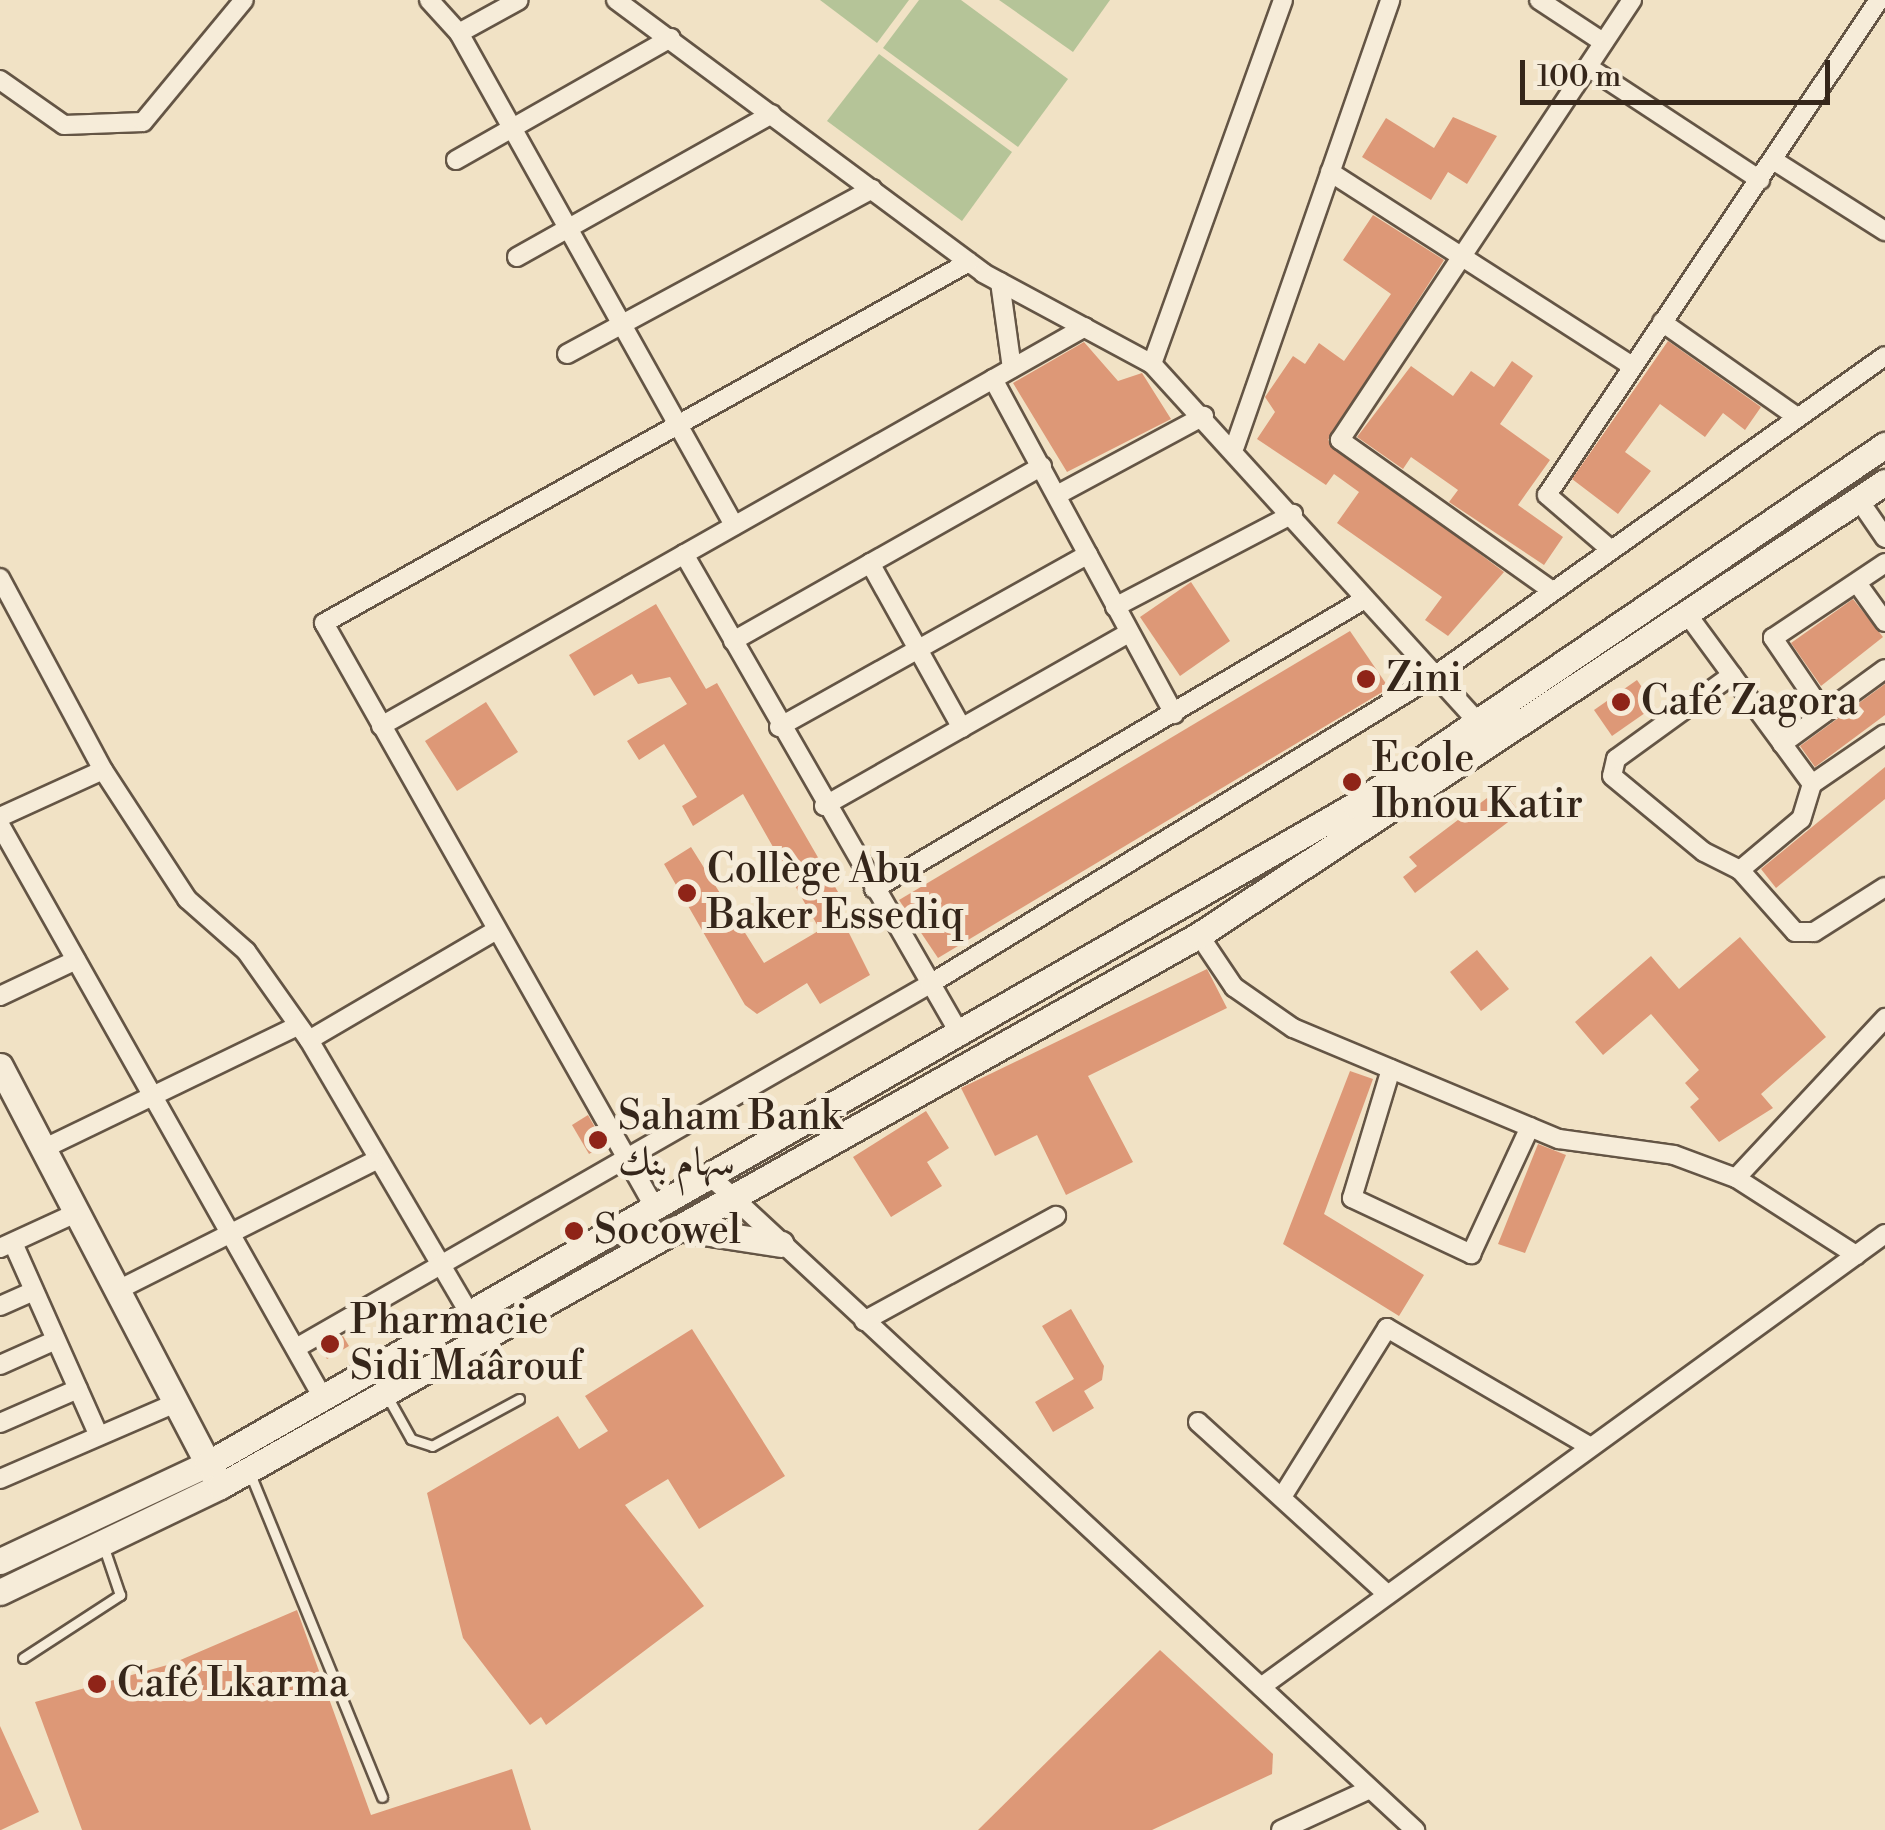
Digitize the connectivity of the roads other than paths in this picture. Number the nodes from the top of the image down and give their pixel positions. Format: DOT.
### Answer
graph roads {
  1 [pos="244,0"];
  2 [pos="429,0"];
  3 [pos="518,0"];
  4 [pos="616,0"];
  5 [pos="1283,0"];
  6 [pos="1390,0"];
  7 [pos="1539,0"];
  8 [pos="1632,0"];
  9 [pos="1879,0"];
  10 [pos="459,32"];
  11 [pos="670,38"];
  12 [pos="1603,42"];
  13 [pos="1588,67"];
  14 [pos="0,80"];
  15 [pos="772,114"];
  16 [pos="514,127"];
  17 [pos="456,160"];
  18 [pos="1774,160"];
  19 [pos="1330,172"];
  20 [pos="1760,180"];
  21 [pos="872,188"];
  22 [pos="571,227"];
  23 [pos="1885,231"];
  24 [pos="1465,256"];
  25 [pos="517,257"];
  26 [pos="969,262"];
  27 [pos="1000,282"];
  28 [pos="1662,322"];
  29 [pos="624,323"];
  30 [pos="1085,327"];
  31 [pos="567,354"];
  32 [pos="1885,356"];
  33 [pos="1152,364"];
  34 [pos="1632,366"];
  35 [pos="1012,368"];
  36 [pos="994,379"];
  37 [pos="1204,416"];
  38 [pos="1797,417"];
  39 [pos="679,421"];
  40 [pos="1235,446"];
  41 [pos="1885,446"];
  42 [pos="1042,466"];
  43 [pos="1885,482"];
  44 [pos="1057,495"];
  45 [pos="1859,500"];
  46 [pos="1293,514"];
  47 [pos="734,525"];
  48 [pos="1885,538"];
  49 [pos="1610,549"];
  50 [pos="684,554"];
  51 [pos="1088,554"];
  52 [pos="870,563"];
  53 [pos="1885,563"];
  54 [pos="0,578"];
  55 [pos="1857,583"];
  56 [pos="1551,590"];
  57 [pos="1366,599"];
  58 [pos="1116,606"];
  59 [pos="1690,618"];
  60 [pos="1885,622"];
  61 [pos="1130,633"];
  62 [pos="733,641"];
  63 [pos="919,649"];
  64 [pos="1885,668"];
  65 [pos="1436,674"];
  66 [pos="1732,675"];
  67 [pos="1824,713"];
  68 [pos="1174,714"];
  69 [pos="1478,721"];
  70 [pos="381,726"];
  71 [pos="779,726"];
  72 [pos="962,728"];
  73 [pos="1885,734"];
  74 [pos="1495,744"];
  75 [pos="1782,744"];
  76 [pos="103,770"];
  77 [pos="1812,784"];
  78 [pos="824,806"];
  79 [pos="0,817"];
  80 [pos="0,825"];
  81 [pos="1740,870"];
  82 [pos="1885,887"];
  83 [pos="874,890"];
  84 [pos="495,931"];
  85 [pos="1199,935"];
  86 [pos="76,960"];
  87 [pos="930,984"];
  88 [pos="0,996"];
  89 [pos="1885,1018"];
  90 [pos="303,1033"];
  91 [pos="960,1036"];
  92 [pos="0,1066"];
  93 [pos="1391,1070"];
  94 [pos="151,1092"];
  95 [pos="1530,1127"];
  96 [pos="42,1149"];
  97 [pos="624,1155"];
  98 [pos="373,1162"];
  99 [pos="710,1176"];
  100 [pos="1736,1178"];
  101 [pos="732,1196"];
  102 [pos="655,1208"];
  103 [pos="74,1214"];
  104 [pos="1056,1216"];
  105 [pos="677,1228"];
  106 [pos="230,1230"];
  107 [pos="1885,1234"];
  108 [pos="4,1244"];
  109 [pos="781,1244"];
  110 [pos="1856,1255"];
  111 [pos="438,1266"];
  112 [pos="34,1291"];
  113 [pos="116,1291"];
  114 [pos="0,1306"];
  115 [pos="469,1313"];
  116 [pos="864,1321"];
  117 [pos="56,1340"];
  118 [pos="296,1348"];
  119 [pos="0,1365"];
  120 [pos="78,1389"];
  121 [pos="386,1394"];
  122 [pos="323,1398"];
  123 [pos="519,1399"];
  124 [pos="176,1403"];
  125 [pos="1198,1422"];
  126 [pos="0,1423"];
  127 [pos="98,1434"];
  128 [pos="1591,1447"];
  129 [pos="249,1470"];
  130 [pos="214,1475"];
  131 [pos="0,1478"];
  132 [pos="1282,1496"];
  133 [pos="103,1545"];
  134 [pos="0,1560"];
  135 [pos="0,1592"];
  136 [pos="1387,1594"];
  137 [pos="23,1658"];
  138 [pos="1261,1686"];
  139 [pos="1368,1790"];
  140 [pos="382,1797"];
  141 [pos="1281,1830"];
  142 [pos="1415,1830"];
  1 -- 14 [label="street"];
  2 -- 10 [label="street"];
  3 -- 10 [label="street"];
  4 -- 11 [label="street"];
  5 -- 33 [label="street"];
  6 -- 19 [label="street"];
  7 -- 12 [label="street"];
  8 -- 12 [label="street"];
  9 -- 18 [label="street"];
  10 -- 16 [label="street"];
  11 -- 15 [label="street"];
  11 -- 16 [label="street"];
  12 -- 13 [label="street"];
  13 -- 20 [label="street"];
  13 -- 24 [label="street"];
  15 -- 21 [label="street"];
  15 -- 22 [label="street"];
  16 -- 17 [label="street"];
  16 -- 22 [label="street"];
  18 -- 20 [label="street"];
  18 -- 23 [label="street"];
  19 -- 24 [label="street"];
  19 -- 40 [label="street"];
  20 -- 28 [label="street"];
  21 -- 26 [label="street"];
  21 -- 29 [label="street"];
  22 -- 25 [label="street"];
  22 -- 29 [label="street"];
  24 -- 34 [label="street"];
  24 -- 56 [label="street"];
  26 -- 27 [label="street"];
  26 -- 39 [label="street"];
  27 -- 30 [label="street"];
  27 -- 35 [label="street"];
  28 -- 34 [label="street"];
  28 -- 38 [label="street"];
  29 -- 31 [label="street"];
  29 -- 39 [label="street"];
  30 -- 33 [label="street"];
  30 -- 35 [label="street"];
  32 -- 38 [label="street"];
  33 -- 37 [label="street"];
  34 -- 49 [label="street"];
  35 -- 36 [label="street"];
  36 -- 42 [label="street"];
  36 -- 47 [label="street"];
  37 -- 40 [label="street"];
  37 -- 44 [label="street"];
  38 -- 49 [label="street"];
  39 -- 47 [label="street"];
  39 -- 70 [label="street"];
  40 -- 46 [label="street"];
  41 -- 69 [label="street"];
  42 -- 44 [label="street"];
  42 -- 52 [label="street"];
  43 -- 45 [label="street"];
  44 -- 51 [label="street"];
  45 -- 48 [label="street"];
  45 -- 59 [label="street"];
  46 -- 57 [label="street"];
  46 -- 58 [label="street"];
  47 -- 50 [label="street"];
  49 -- 56 [label="street"];
  50 -- 62 [label="street"];
  50 -- 70 [label="street"];
  51 -- 58 [label="street"];
  51 -- 63 [label="street"];
  52 -- 62 [label="street"];
  52 -- 63 [label="street"];
  53 -- 55 [label="street"];
  54 -- 76 [label="street"];
  55 -- 60 [label="street"];
  55 -- 67 [label="street"];
  56 -- 65 [label="street"];
  57 -- 65 [label="street"];
  57 -- 68 [label="street"];
  58 -- 61 [label="street"];
  59 -- 66 [label="street"];
  59 -- 74 [label="street"];
  61 -- 68 [label="street"];
  61 -- 72 [label="street"];
  62 -- 71 [label="street"];
  63 -- 71 [label="street"];
  63 -- 72 [label="street"];
  64 -- 67 [label="street"];
  65 -- 69 [label="street"];
  65 -- 87 [label="street"];
  66 -- 75 [label="street"];
  66 -- 81 [label="street"];
  67 -- 75 [label="street"];
  68 -- 83 [label="street"];
  69 -- 74 [label="street"];
  69 -- 91 [label="street"];
  70 -- 84 [label="street"];
  71 -- 78 [label="street"];
  72 -- 78 [label="street"];
  73 -- 77 [label="street"];
  74 -- 85 [label="street"];
  75 -- 77 [label="street"];
  76 -- 79 [label="street"];
  76 -- 90 [label="street"];
  77 -- 81 [label="street"];
  78 -- 83 [label="street"];
  80 -- 86 [label="street"];
  81 -- 82 [label="street"];
  83 -- 87 [label="street"];
  84 -- 90 [label="street"];
  84 -- 97 [label="street"];
  85 -- 93 [label="street"];
  85 -- 101 [label="street"];
  86 -- 88 [label="street"];
  86 -- 94 [label="street"];
  87 -- 91 [label="street"];
  87 -- 97 [label="street"];
  89 -- 100 [label="street"];
  90 -- 94 [label="street"];
  90 -- 98 [label="street"];
  91 -- 99 [label="street"];
  92 -- 96 [label="street"];
  93 -- 95 [label="street"];
  93 -- 95 [label="street"];
  94 -- 96 [label="street"];
  94 -- 106 [label="street"];
  95 -- 100 [label="street"];
  96 -- 103 [label="street"];
  97 -- 102 [label="street"];
  97 -- 111 [label="street"];
  98 -- 106 [label="street"];
  98 -- 111 [label="street"];
  99 -- 101 [label="street"];
  99 -- 102 [label="street"];
  100 -- 110 [label="street"];
  101 -- 105 [label="street"];
  101 -- 109 [label="street"];
  102 -- 115 [label="street"];
  103 -- 108 [label="street"];
  103 -- 113 [label="street"];
  104 -- 116 [label="street"];
  105 -- 109 [label="street"];
  105 -- 121 [label="street"];
  106 -- 113 [label="street"];
  106 -- 118 [label="street"];
  107 -- 110 [label="street"];
  108 -- 112 [label="street"];
  109 -- 116 [label="street"];
  110 -- 128 [label="street"];
  111 -- 115 [label="street"];
  111 -- 118 [label="street"];
  112 -- 114 [label="street"];
  112 -- 117 [label="street"];
  113 -- 124 [label="street"];
  115 -- 122 [label="street"];
  116 -- 138 [label="street"];
  117 -- 119 [label="street"];
  117 -- 120 [label="street"];
  118 -- 122 [label="street"];
  120 -- 126 [label="street"];
  120 -- 127 [label="street"];
  121 -- 123 [label="lane"];
  121 -- 129 [label="street"];
  122 -- 130 [label="street"];
  124 -- 127 [label="street"];
  124 -- 130 [label="street"];
  125 -- 132 [label="street"];
  127 -- 131 [label="street"];
  128 -- 132 [label="street"];
  128 -- 136 [label="street"];
  129 -- 130 [label="street"];
  129 -- 140 [label="lane"];
  130 -- 133 [label="street"];
  130 -- 134 [label="street"];
  132 -- 136 [label="street"];
  133 -- 135 [label="street"];
  133 -- 137 [label="lane"];
  136 -- 138 [label="street"];
  138 -- 139 [label="street"];
  139 -- 141 [label="street"];
  139 -- 142 [label="street"];
}
